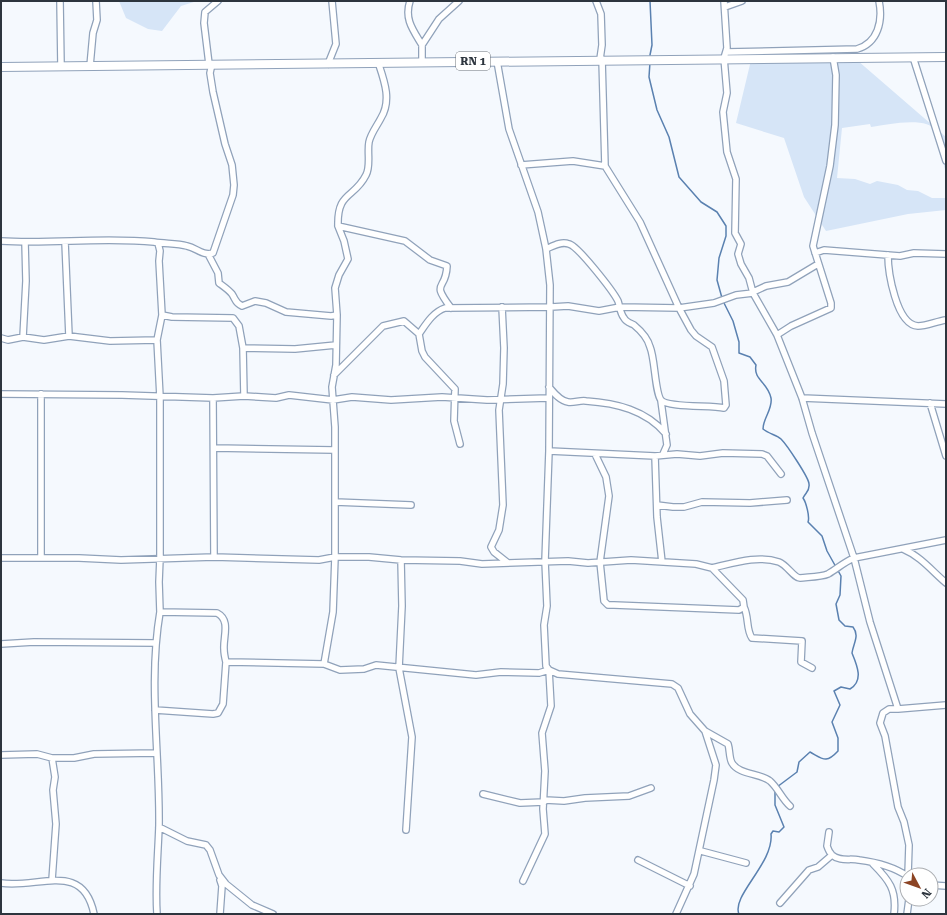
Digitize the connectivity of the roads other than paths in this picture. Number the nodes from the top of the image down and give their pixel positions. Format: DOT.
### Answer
graph roads {
  1 [pos="60,1"];
  2 [pos="96,1"];
  3 [pos="218,1"];
  4 [pos="332,1"];
  5 [pos="410,1"];
  6 [pos="459,1"];
  7 [pos="596,1"];
  8 [pos="742,1"];
  9 [pos="879,1"];
  10 [pos="725,4"];
  11 [pos="422,44"];
  12 [pos="725,55"];
  13 [pos="833,57"];
  14 [pos="913,57"];
  15 [pos="946,57"];
  16 [pos="601,59"];
  17 [pos="422,61"];
  18 [pos="497,61"];
  19 [pos="378,62"];
  20 [pos="210,64"];
  21 [pos="328,64"];
  22 [pos="61,66"];
  23 [pos="90,66"];
  24 [pos="1,67"];
  25 [pos="946,161"];
  26 [pos="521,165"];
  27 [pos="605,166"];
  28 [pos="338,226"];
  29 [pos="1,241"];
  30 [pos="25,242"];
  31 [pos="65,242"];
  32 [pos="158,243"];
  33 [pos="546,249"];
  34 [pos="815,253"];
  35 [pos="208,254"];
  36 [pos="946,254"];
  37 [pos="888,255"];
  38 [pos="818,264"];
  39 [pos="753,292"];
  40 [pos="502,307"];
  41 [pos="551,307"];
  42 [pos="620,307"];
  43 [pos="451,308"];
  44 [pos="679,308"];
  45 [pos="162,315"];
  46 [pos="337,315"];
  47 [pos="946,320"];
  48 [pos="419,334"];
  49 [pos="777,335"];
  50 [pos="69,336"];
  51 [pos="23,337"];
  52 [pos="1,338"];
  53 [pos="157,340"];
  54 [pos="336,345"];
  55 [pos="243,348"];
  56 [pos="334,375"];
  57 [pos="549,387"];
  58 [pos="1,394"];
  59 [pos="41,394"];
  60 [pos="244,396"];
  61 [pos="160,397"];
  62 [pos="213,398"];
  63 [pos="456,398"];
  64 [pos="548,398"];
  65 [pos="802,398"];
  66 [pos="500,399"];
  67 [pos="333,400"];
  68 [pos="661,401"];
  69 [pos="930,403"];
  70 [pos="946,404"];
  71 [pos="666,434"];
  72 [pos="460,444"];
  73 [pos="214,448"];
  74 [pos="334,450"];
  75 [pos="549,451"];
  76 [pos="595,454"];
  77 [pos="663,454"];
  78 [pos="655,456"];
  79 [pos="946,456"];
  80 [pos="781,474"];
  81 [pos="786,500"];
  82 [pos="335,502"];
  83 [pos="411,505"];
  84 [pos="657,505"];
  85 [pos="946,540"];
  86 [pos="903,549"];
  87 [pos="214,557"];
  88 [pos="335,557"];
  89 [pos="1,558"];
  90 [pos="41,558"];
  91 [pos="160,558"];
  92 [pos="854,558"];
  93 [pos="401,560"];
  94 [pos="545,562"];
  95 [pos="600,562"];
  96 [pos="662,562"];
  97 [pos="508,564"];
  98 [pos="712,568"];
  99 [pos="946,583"];
  100 [pos="744,607"];
  101 [pos="160,612"];
  102 [pos="155,643"];
  103 [pos="1,644"];
  104 [pos="226,662"];
  105 [pos="324,664"];
  106 [pos="399,668"];
  107 [pos="812,668"];
  108 [pos="549,670"];
  109 [pos="946,705"];
  110 [pos="898,709"];
  111 [pos="155,710"];
  112 [pos="705,731"];
  113 [pos="156,753"];
  114 [pos="1,755"];
  115 [pos="52,758"];
  116 [pos="652,788"];
  117 [pos="483,794"];
  118 [pos="544,801"];
  119 [pos="790,806"];
  120 [pos="159,827"];
  121 [pos="406,830"];
  122 [pos="829,832"];
  123 [pos="700,851"];
  124 [pos="832,854"];
  125 [pos="638,860"];
  126 [pos="746,863"];
  127 [pos="872,863"];
  128 [pos="908,867"];
  129 [pos="899,871"];
  130 [pos="219,875"];
  131 [pos="52,880"];
  132 [pos="523,881"];
  133 [pos="1,883"];
  134 [pos="690,886"];
  135 [pos="780,903"];
  136 [pos="94,914"];
  137 [pos="157,914"];
  138 [pos="220,914"];
  139 [pos="274,914"];
  140 [pos="676,914"];
  141 [pos="894,914"];
  1 -- 22 [label="street"];
  2 -- 23 [label="street"];
  3 -- 20 [label="street"];
  4 -- 21 [label="street"];
  5 -- 11 [label="street"];
  6 -- 11 [label="street"];
  7 -- 16 [label="street"];
  8 -- 10 [label="street"];
  9 -- 12 [label="street"];
  10 -- 12 [label="street"];
  11 -- 17 [label="street"];
  12 -- 13 [label="main road, RN 1"];
  12 -- 16 [label="main road, RN 1"];
  12 -- 39 [label="street"];
  13 -- 14 [label="main road, RN 1"];
  13 -- 34 [label="street"];
  14 -- 15 [label="main road, RN 1"];
  14 -- 25 [label="street"];
  16 -- 18 [label="main road, RN 1"];
  16 -- 27 [label="street"];
  17 -- 18 [label="main road, RN 1"];
  17 -- 19 [label="main road, RN 1"];
  18 -- 26 [label="street"];
  19 -- 21 [label="main road, RN 1"];
  19 -- 28 [label="street"];
  20 -- 21 [label="main road, RN 1"];
  20 -- 23 [label="main road, RN 1"];
  20 -- 35 [label="street"];
  22 -- 23 [label="main road, RN 1"];
  22 -- 24 [label="main road, RN 1"];
  26 -- 27 [label="street"];
  26 -- 33 [label="street"];
  27 -- 44 [label="street"];
  28 -- 43 [label="street"];
  28 -- 46 [label="street"];
  29 -- 30 [label="street"];
  30 -- 31 [label="street"];
  30 -- 51 [label="street"];
  31 -- 32 [label="street"];
  31 -- 50 [label="street"];
  32 -- 35 [label="street"];
  32 -- 45 [label="street"];
  33 -- 41 [label="street"];
  33 -- 42 [label="street"];
  34 -- 37 [label="street"];
  34 -- 38 [label="street"];
  35 -- 46 [label="street"];
  36 -- 37 [label="street"];
  37 -- 47 [label="street"];
  38 -- 39 [label="street"];
  38 -- 49 [label="street"];
  39 -- 44 [label="street"];
  39 -- 49 [label="street"];
  40 -- 41 [label="street"];
  40 -- 43 [label="street"];
  40 -- 66 [label="street"];
  41 -- 42 [label="street"];
  41 -- 57 [label="street"];
  42 -- 44 [label="street"];
  42 -- 68 [label="street"];
  43 -- 48 [label="street"];
  44 -- 68 [label="street"];
  45 -- 53 [label="street"];
  45 -- 55 [label="street"];
  46 -- 54 [label="street"];
  48 -- 56 [label="street"];
  48 -- 63 [label="street"];
  49 -- 65 [label="street"];
  50 -- 51 [label="street"];
  50 -- 53 [label="street"];
  51 -- 52 [label="street"];
  53 -- 61 [label="street"];
  54 -- 55 [label="street"];
  54 -- 56 [label="street"];
  55 -- 60 [label="street"];
  56 -- 67 [label="street"];
  57 -- 64 [label="street"];
  57 -- 71 [label="street"];
  58 -- 59 [label="street"];
  59 -- 61 [label="street"];
  59 -- 90 [label="street"];
  60 -- 62 [label="street"];
  60 -- 67 [label="street"];
  61 -- 62 [label="street"];
  61 -- 91 [label="street"];
  62 -- 73 [label="street"];
  63 -- 66 [label="street"];
  63 -- 67 [label="street"];
  63 -- 72 [label="street"];
  64 -- 66 [label="street"];
  64 -- 75 [label="street"];
  65 -- 69 [label="street"];
  65 -- 92 [label="street"];
  66 -- 97 [label="street"];
  67 -- 74 [label="street"];
  68 -- 71 [label="street"];
  69 -- 70 [label="street"];
  69 -- 79 [label="street"];
  71 -- 77 [label="street"];
  73 -- 74 [label="street"];
  73 -- 87 [label="street"];
  74 -- 82 [label="street"];
  75 -- 76 [label="street"];
  75 -- 94 [label="street"];
  76 -- 78 [label="street"];
  76 -- 95 [label="street"];
  77 -- 78 [label="street"];
  77 -- 80 [label="street"];
  78 -- 84 [label="street"];
  81 -- 84 [label="street"];
  82 -- 83 [label="street"];
  82 -- 88 [label="street"];
  84 -- 96 [label="street"];
  85 -- 86 [label="street"];
  86 -- 92 [label="street"];
  86 -- 99 [label="street"];
  87 -- 88 [label="street"];
  87 -- 91 [label="street"];
  88 -- 93 [label="street"];
  88 -- 105 [label="street"];
  89 -- 90 [label="street"];
  90 -- 91 [label="street"];
  91 -- 101 [label="street"];
  92 -- 98 [label="street"];
  92 -- 110 [label="street"];
  93 -- 97 [label="street"];
  93 -- 106 [label="street"];
  94 -- 95 [label="street"];
  94 -- 97 [label="street"];
  94 -- 108 [label="street"];
  95 -- 96 [label="street"];
  95 -- 100 [label="street"];
  96 -- 98 [label="street"];
  98 -- 100 [label="street"];
  100 -- 107 [label="street"];
  101 -- 102 [label="street"];
  101 -- 104 [label="street"];
  102 -- 103 [label="street"];
  102 -- 111 [label="street"];
  104 -- 105 [label="street"];
  104 -- 111 [label="street"];
  105 -- 106 [label="street"];
  106 -- 108 [label="street"];
  106 -- 121 [label="street"];
  108 -- 112 [label="street"];
  108 -- 118 [label="street"];
  109 -- 110 [label="street"];
  110 -- 128 [label="street"];
  111 -- 113 [label="street"];
  112 -- 119 [label="street"];
  112 -- 123 [label="street"];
  113 -- 115 [label="street"];
  113 -- 120 [label="street"];
  114 -- 115 [label="street"];
  115 -- 131 [label="street"];
  116 -- 118 [label="street"];
  117 -- 118 [label="street"];
  118 -- 132 [label="street"];
  120 -- 130 [label="street"];
  120 -- 137 [label="street"];
  122 -- 124 [label="street"];
  123 -- 126 [label="street"];
  123 -- 134 [label="street"];
  124 -- 127 [label="street"];
  124 -- 135 [label="street"];
  125 -- 134 [label="street"];
  127 -- 129 [label="street"];
  127 -- 141 [label="street"];
  130 -- 138 [label="street"];
  130 -- 139 [label="street"];
  131 -- 133 [label="street"];
  131 -- 136 [label="street"];
  134 -- 140 [label="street"];
}
